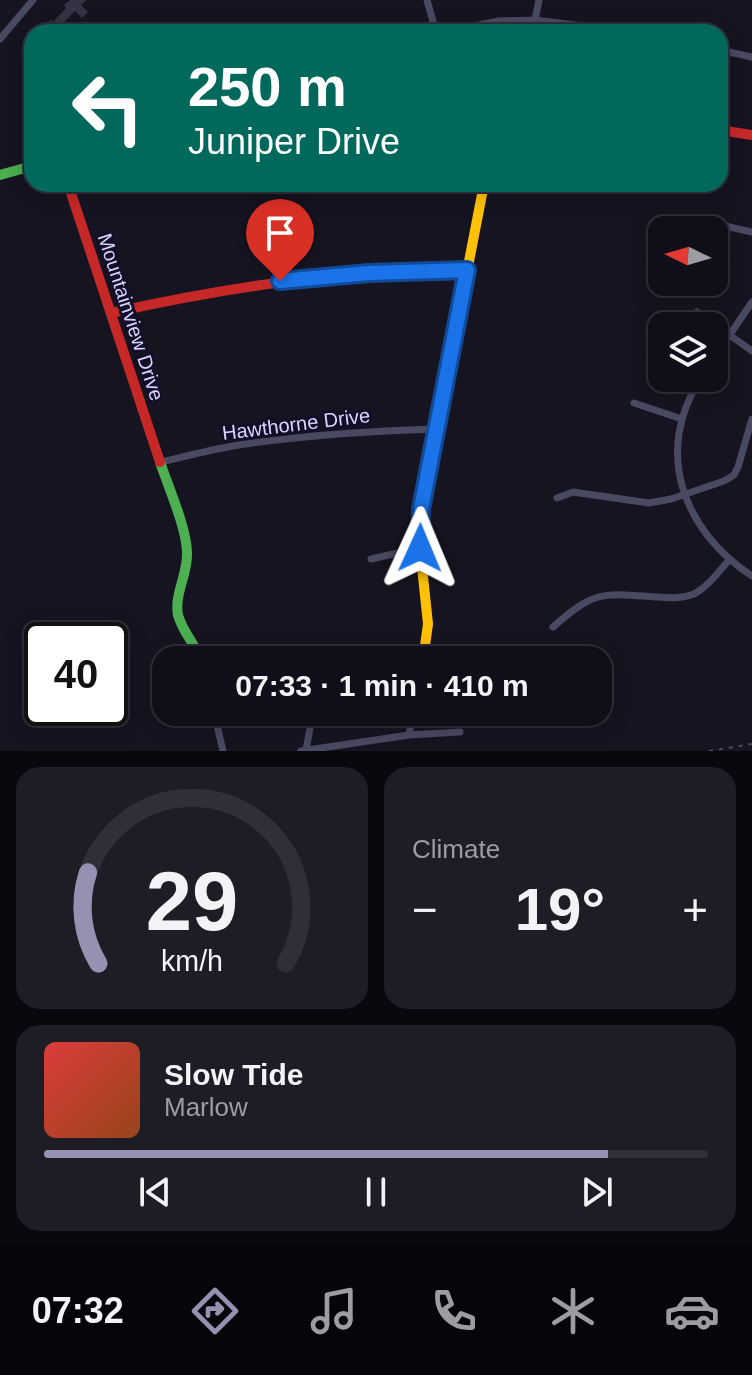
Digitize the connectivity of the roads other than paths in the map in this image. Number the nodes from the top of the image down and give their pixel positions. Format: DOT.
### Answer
graph roads {
  1 [pos="33,0"];
  2 [pos="427,0"];
  3 [pos="539,0"];
  4 [pos="535,20"];
  5 [pos="434,24"];
  6 [pos="484,24"];
  7 [pos="566,24"];
  8 [pos="0,39"];
  9 [pos="728,52"];
  10 [pos="752,57"];
  11 [pos="728,131"];
  12 [pos="752,135"];
  13 [pos="24,168"];
  14 [pos="0,175"];
  15 [pos="71,192"];
  16 [pos="482,192"];
  17 [pos="728,227"];
  18 [pos="752,232"];
  19 [pos="467,270"];
  20 [pos="752,302"];
  21 [pos="111,313"];
  22 [pos="730,334"];
  23 [pos="728,337"];
  24 [pos="752,351"];
  25 [pos="694,392"];
  26 [pos="634,403"];
  27 [pos="682,419"];
  28 [pos="752,419"];
  29 [pos="436,429"];
  30 [pos="161,462"];
  31 [pos="684,495"];
  32 [pos="557,498"];
  33 [pos="420,548"];
  34 [pos="371,559"];
  35 [pos="730,559"];
  36 [pos="752,576"];
  37 [pos="553,627"];
  38 [pos="195,646"];
  39 [pos="425,646"];
  40 [pos="217,726"];
  41 [pos="309,726"];
  42 [pos="411,726"];
  43 [pos="460,732"];
  44 [pos="409,735"];
  45 [pos="303,750"];
  46 [pos="223,751"];
  1 -- 8 [label="street"];
  2 -- 5 [label="street"];
  3 -- 4 [label="street"];
  4 -- 6 [label="street"];
  4 -- 7 [label="street"];
  9 -- 10 [label="street"];
  11 -- 12 [label="street"];
  13 -- 14 [label="street"];
  15 -- 21 [label="street, Mountainview Drive"];
  16 -- 19 [label="street"];
  17 -- 18 [label="street"];
  19 -- 21 [label="street"];
  19 -- 29 [label="street"];
  20 -- 22 [label="street"];
  21 -- 30 [label="street, Mountainview Drive"];
  22 -- 23 [label="street"];
  22 -- 24 [label="street"];
  25 -- 27 [label="street"];
  26 -- 27 [label="street"];
  27 -- 31 [label="street"];
  28 -- 31 [label="street"];
  29 -- 30 [label="street, Hawthorne Drive"];
  29 -- 33 [label="street"];
  30 -- 38 [label="street, Mountainview Drive"];
  31 -- 32 [label="street"];
  31 -- 35 [label="street"];
  33 -- 34 [label="street"];
  33 -- 39 [label="street"];
  35 -- 36 [label="street"];
  35 -- 37 [label="street"];
  40 -- 46 [label="street"];
  41 -- 45 [label="street"];
  42 -- 44 [label="street"];
  43 -- 44 [label="street"];
  44 -- 45 [label="street"];
}
